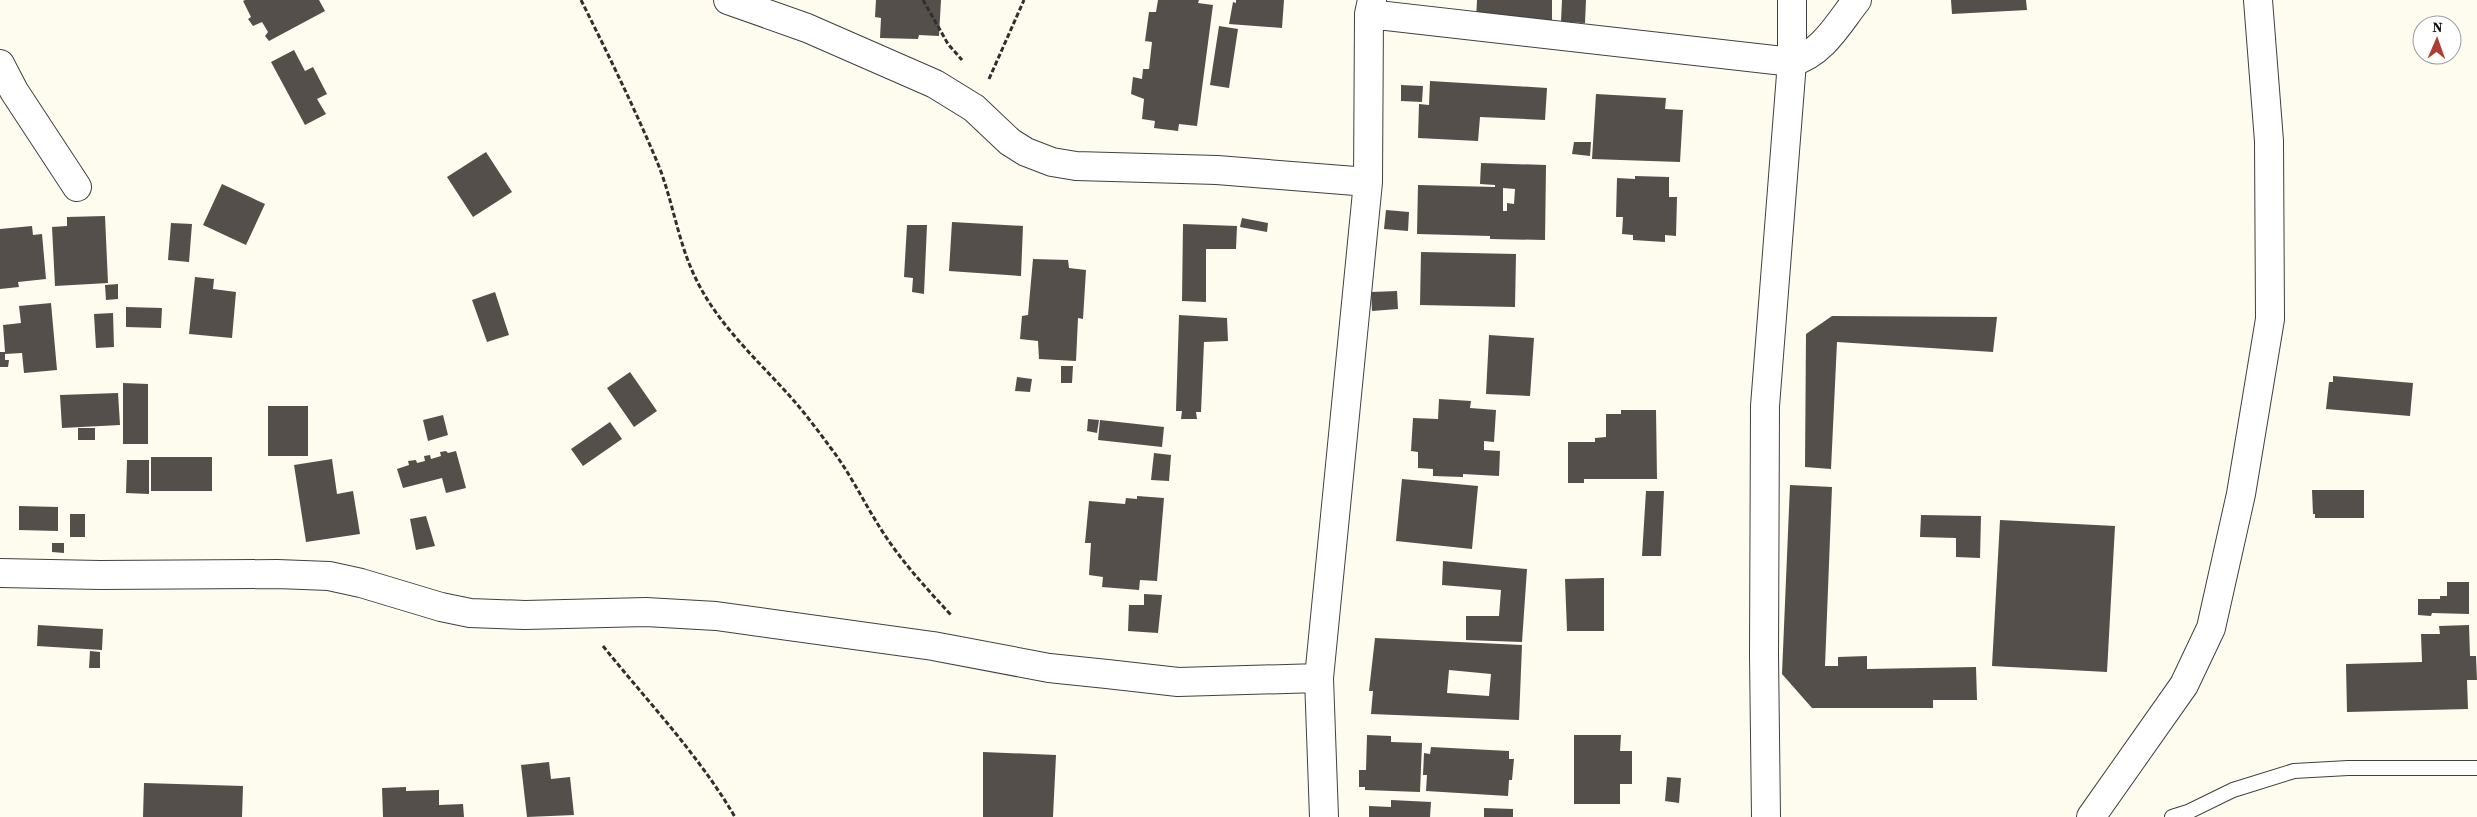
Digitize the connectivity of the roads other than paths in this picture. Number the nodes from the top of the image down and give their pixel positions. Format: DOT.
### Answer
graph roads {
  1 [pos="728,0"];
  2 [pos="1792,0"];
  3 [pos="1857,0"];
  4 [pos="2258,0"];
  5 [pos="1371,7"];
  6 [pos="1792,62"];
  7 [pos="0,64"];
  8 [pos="1368,182"];
  9 [pos="77,187"];
  10 [pos="0,573"];
  11 [pos="1319,678"];
  12 [pos="2477,768"];
  13 [pos="1324,817"];
  14 [pos="1766,817"];
  15 [pos="2091,817"];
  16 [pos="2172,817"];
  1 -- 8 [label="street"];
  2 -- 6 [label="street"];
  3 -- 6 [label="street"];
  4 -- 15 [label="street"];
  5 -- 6 [label="street"];
  5 -- 8 [label="street"];
  6 -- 14 [label="street"];
  7 -- 9 [label="street"];
  8 -- 11 [label="street"];
  10 -- 11 [label="street"];
  11 -- 13 [label="street"];
  12 -- 16 [label="lane"];
}
